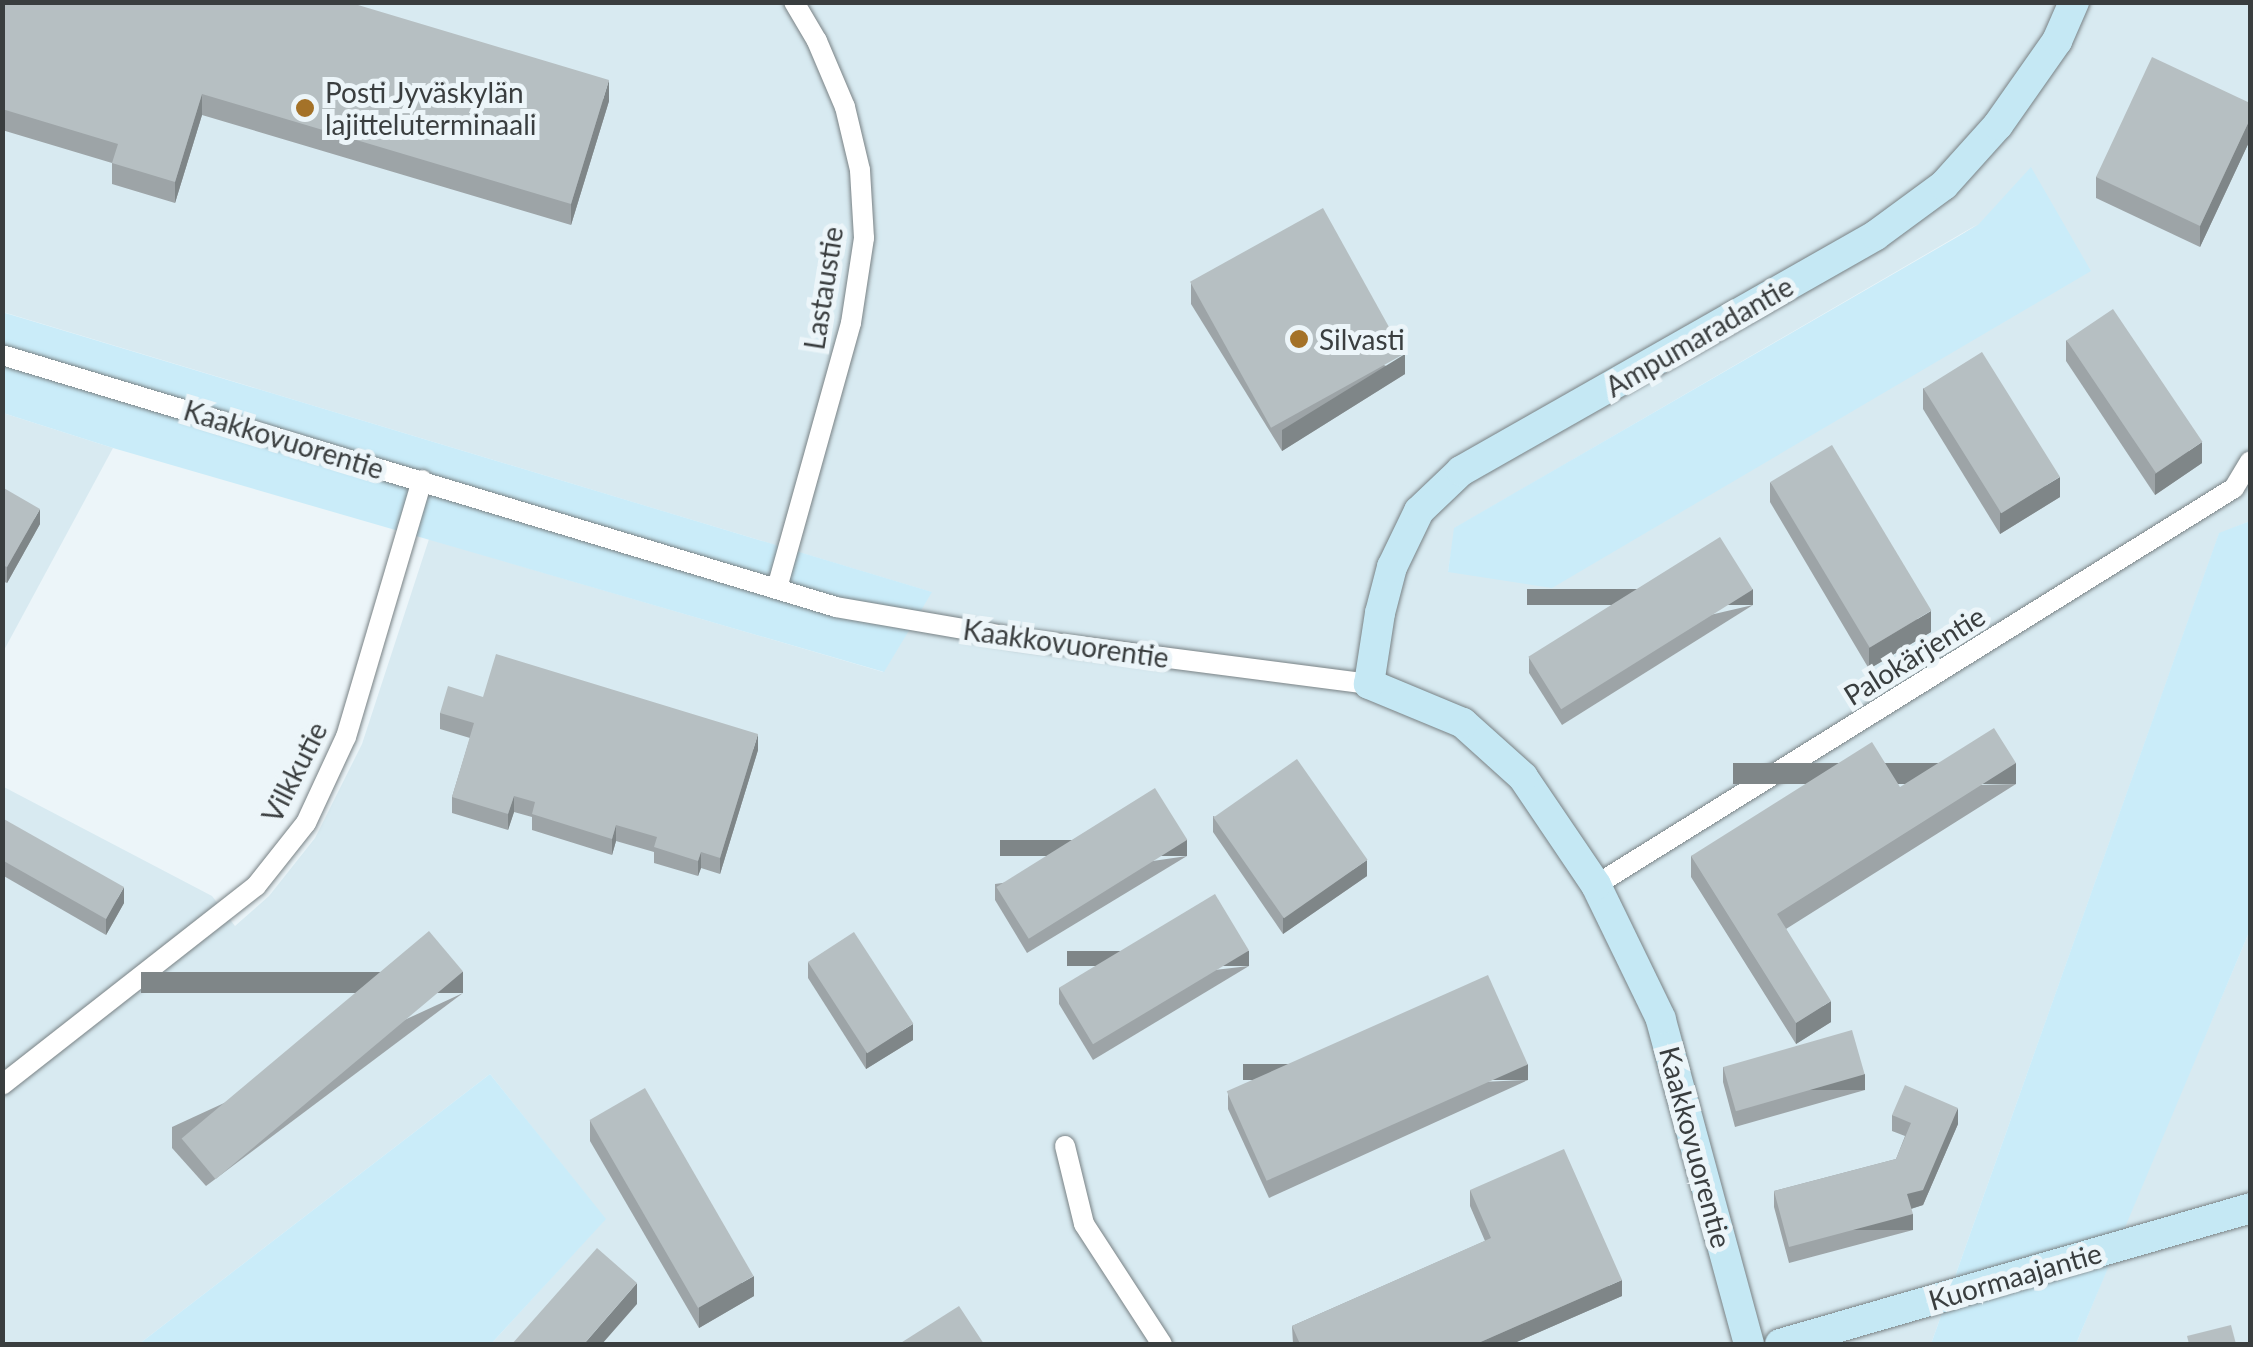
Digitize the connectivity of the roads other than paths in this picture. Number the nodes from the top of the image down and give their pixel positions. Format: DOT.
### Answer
graph roads {
  1 [pos="794,2"];
  2 [pos="2074,2"];
  3 [pos="2,355"];
  4 [pos="2250,461"];
  5 [pos="422,480"];
  6 [pos="777,588"];
  7 [pos="1369,684"];
  8 [pos="1596,885"];
  9 [pos="2,1085"];
  10 [pos="1065,1146"];
  11 [pos="2250,1208"];
  12 [pos="1162,1344"];
  13 [pos="1749,1344"];
  14 [pos="1780,1344"];
  1 -- 6 [label="street, Lastaustie"];
  2 -- 7 [label="street, Ampumaradantie"];
  3 -- 5 [label="street, Kaakkovuorentie"];
  4 -- 8 [label="street, Palokärjentie"];
  5 -- 6 [label="street, Kaakkovuorentie"];
  5 -- 9 [label="street, Vilkkutie"];
  6 -- 7 [label="street, Kaakkovuorentie"];
  7 -- 8 [label="street, Kaakkovuorentie"];
  8 -- 13 [label="street, Kaakkovuorentie"];
  10 -- 12 [label="street"];
  11 -- 14 [label="street, Kuormaajantie"];
}
